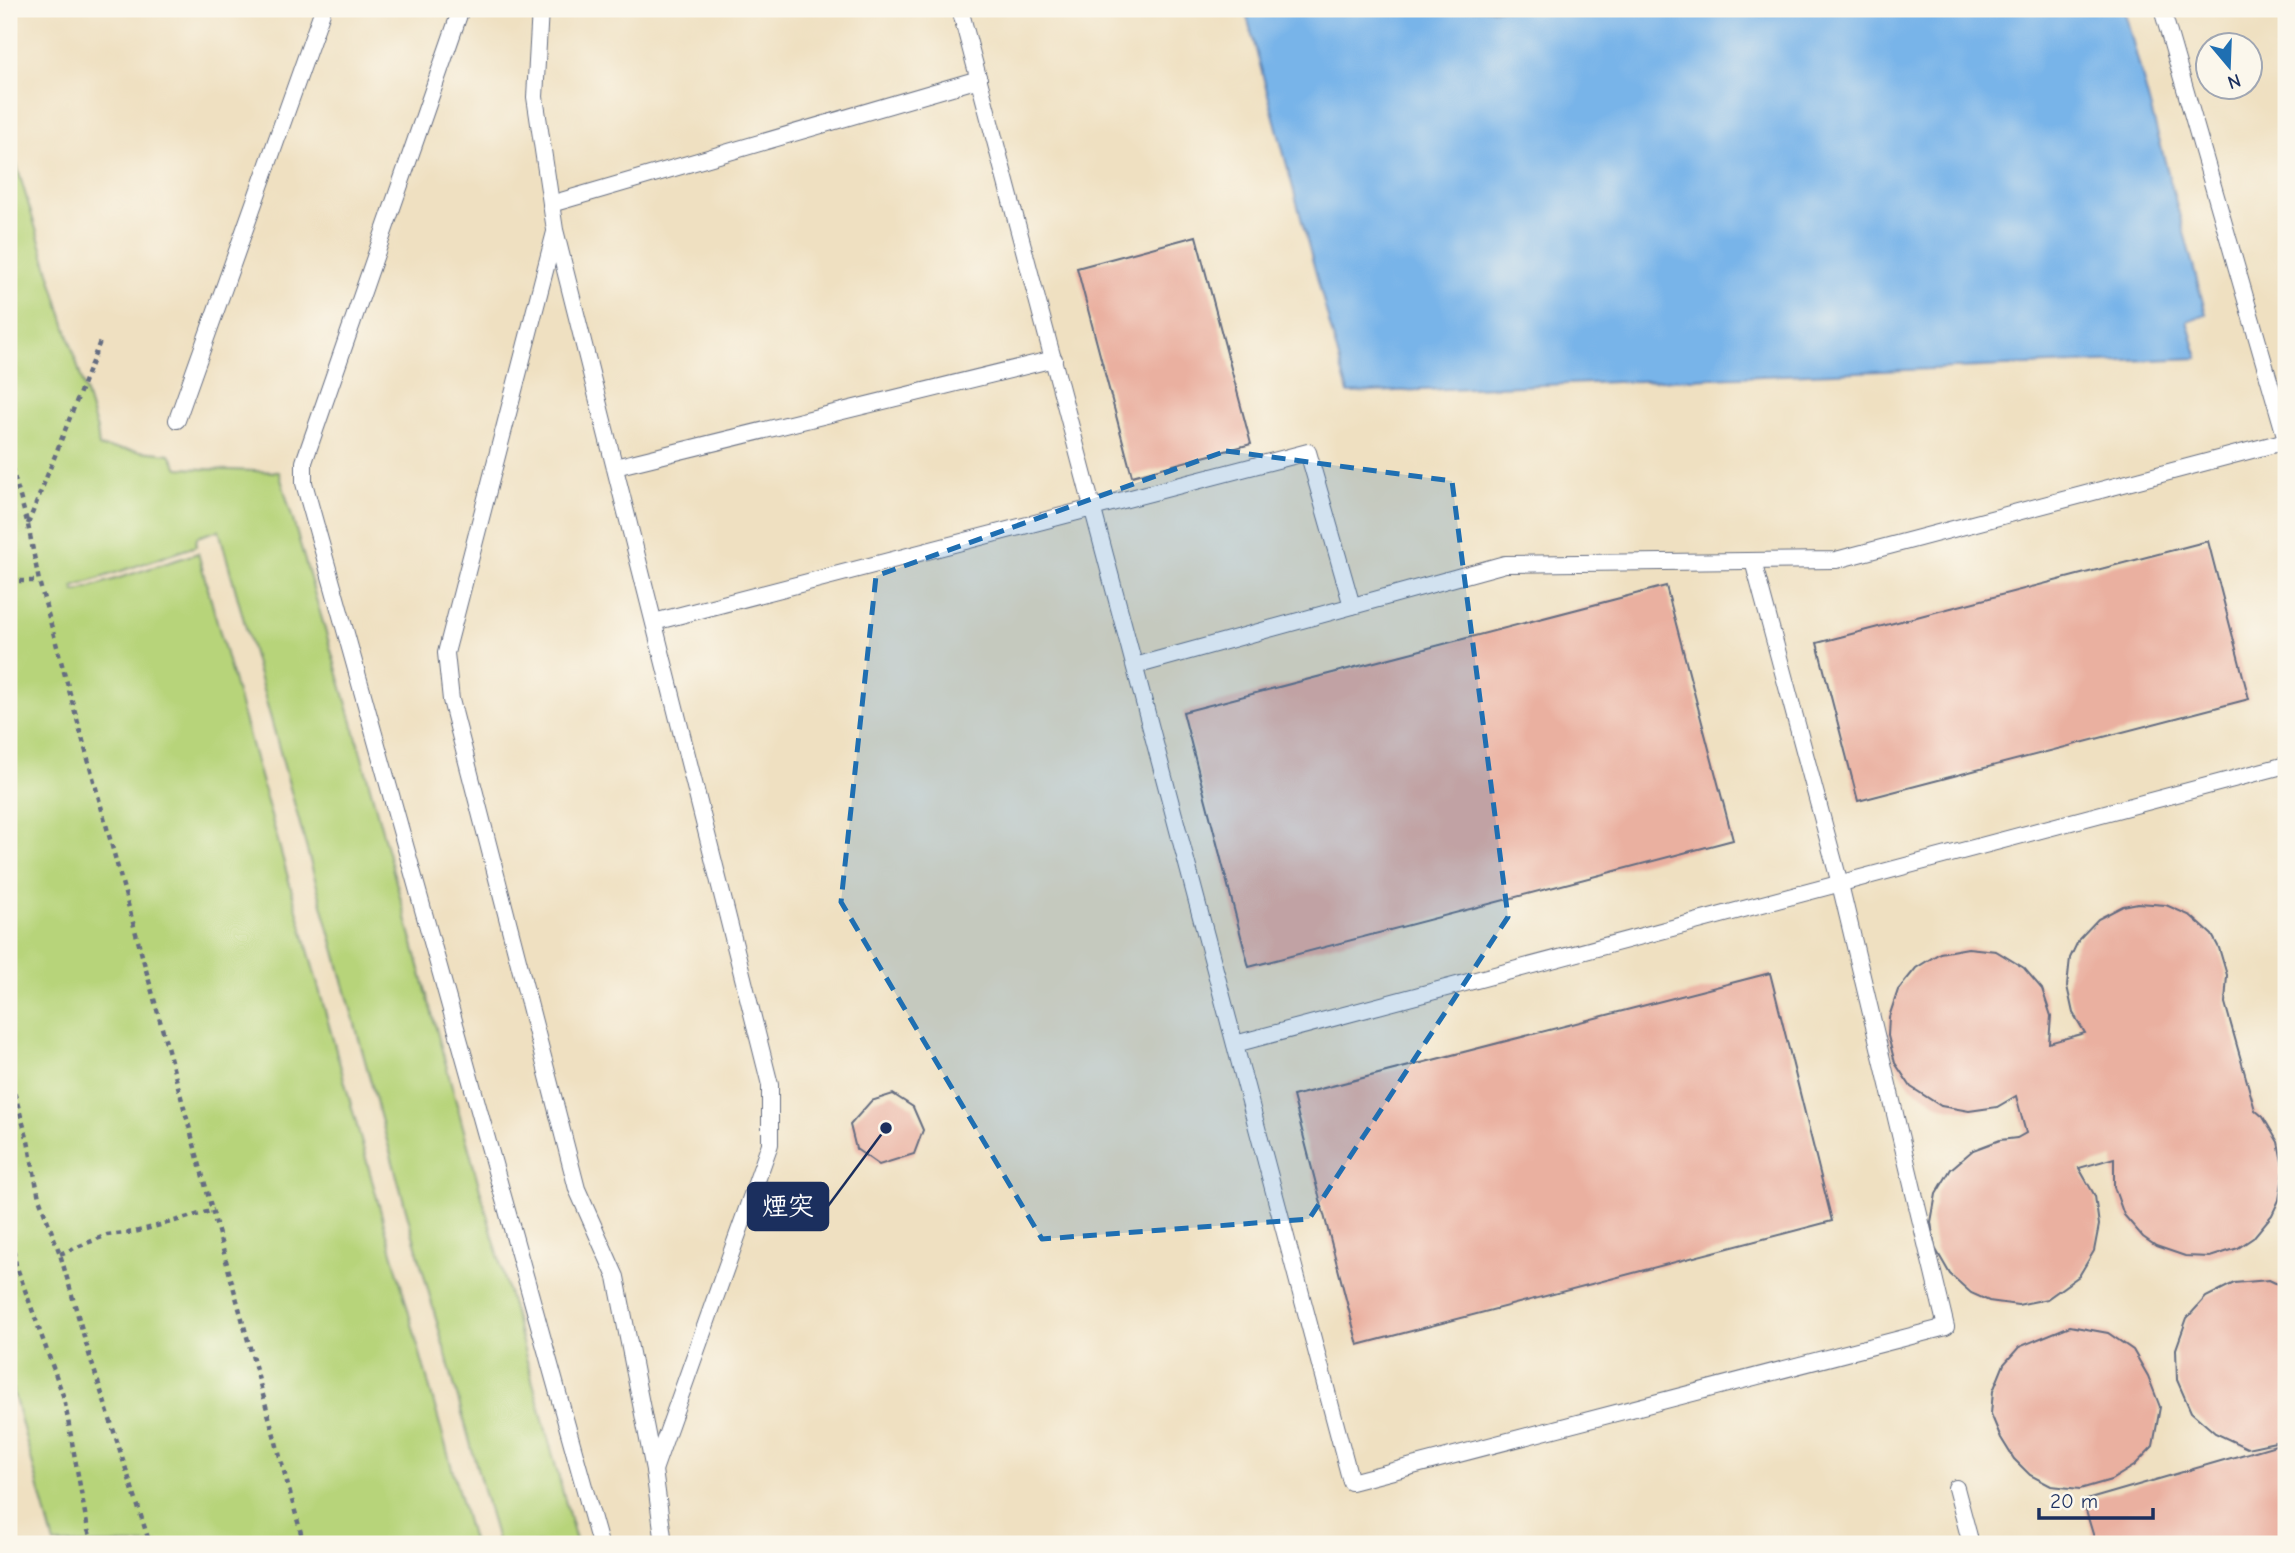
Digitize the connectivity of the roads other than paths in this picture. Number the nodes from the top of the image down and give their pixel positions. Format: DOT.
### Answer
graph roads {
  1 [pos="323,9"];
  2 [pos="461,9"];
  3 [pos="540,9"];
  4 [pos="950,9"];
  5 [pos="960,9"];
  6 [pos="2162,9"];
  7 [pos="967,32"];
  8 [pos="979,79"];
  9 [pos="551,204"];
  10 [pos="555,230"];
  11 [pos="1054,359"];
  12 [pos="177,420"];
  13 [pos="2286,440"];
  14 [pos="615,467"];
  15 [pos="1093,509"];
  16 [pos="1753,561"];
  17 [pos="1352,606"];
  18 [pos="654,622"];
  19 [pos="1135,666"];
  20 [pos="2286,765"];
  21 [pos="1840,884"];
  22 [pos="1235,1044"];
  23 [pos="654,1470"];
  24 [pos="1956,1488"];
  25 [pos="600,1544"];
  26 [pos="664,1544"];
  27 [pos="1971,1544"];
  1 -- 12 [label="lane"];
  2 -- 25 [label="lane"];
  3 -- 9 [label="lane"];
  4 -- 7 [label="lane"];
  5 -- 7 [label="lane"];
  6 -- 13 [label="lane"];
  7 -- 8 [label="lane"];
  8 -- 9 [label="lane"];
  8 -- 11 [label="lane"];
  9 -- 10 [label="lane"];
  10 -- 14 [label="lane"];
  10 -- 23 [label="lane"];
  11 -- 14 [label="lane"];
  11 -- 15 [label="lane"];
  13 -- 16 [label="lane"];
  14 -- 18 [label="lane"];
  15 -- 17 [label="lane"];
  15 -- 18 [label="lane"];
  15 -- 19 [label="lane"];
  16 -- 17 [label="lane"];
  16 -- 21 [label="lane"];
  17 -- 19 [label="lane"];
  18 -- 23 [label="lane"];
  19 -- 22 [label="lane"];
  20 -- 21 [label="lane"];
  21 -- 22 [label="lane"];
  21 -- 22 [label="lane"];
  23 -- 26 [label="lane"];
  24 -- 27 [label="lane"];
}
